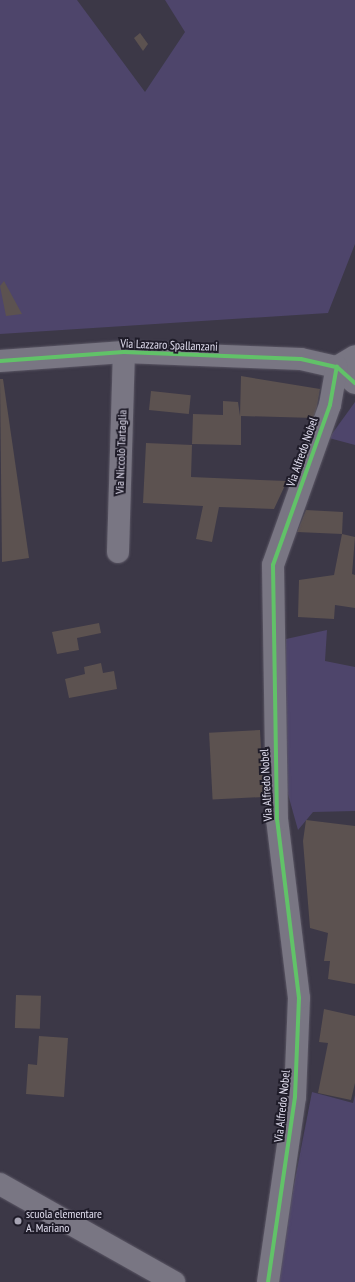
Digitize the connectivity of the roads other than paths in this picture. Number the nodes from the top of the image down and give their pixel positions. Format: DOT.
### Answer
graph roads {
  1 [pos="124,352"];
  2 [pos="0,362"];
  3 [pos="346,362"];
  4 [pos="355,383"];
  5 [pos="118,552"];
  6 [pos="0,1184"];
  7 [pos="174,1282"];
  8 [pos="268,1282"];
  1 -- 2 [label="street, Via Lazzaro Spallanzani"];
  1 -- 3 [label="street, Via Lazzaro Spallanzani"];
  1 -- 5 [label="street, Via Niccolò Tartaglia"];
  3 -- 4 [label="street"];
  3 -- 8 [label="street, Via Alfredo Nobel"];
  6 -- 7 [label="street"];
}
